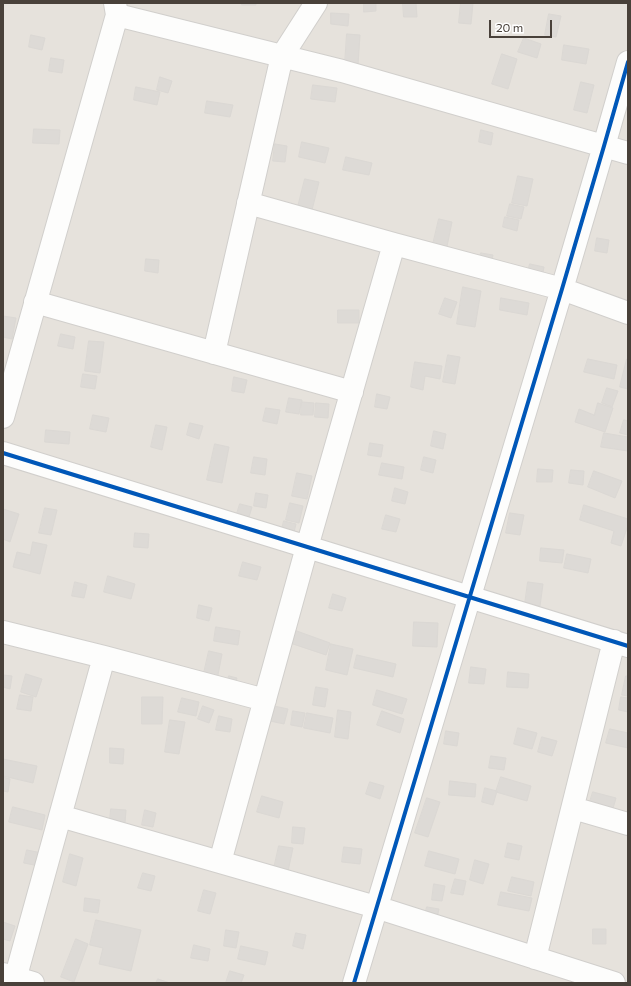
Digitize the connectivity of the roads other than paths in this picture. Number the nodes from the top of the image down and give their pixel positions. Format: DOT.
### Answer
graph roads {
  1 [pos="316,3"];
  2 [pos="116,9"];
  3 [pos="282,56"];
  4 [pos="628,62"];
  5 [pos="604,146"];
  6 [pos="628,153"];
  7 [pos="248,203"];
  8 [pos="394,244"];
  9 [pos="562,289"];
  10 [pos="35,302"];
  11 [pos="628,313"];
  12 [pos="214,352"];
  13 [pos="352,392"];
  14 [pos="3,417"];
  15 [pos="3,453"];
  16 [pos="307,547"];
  17 [pos="469,597"];
  18 [pos="3,632"];
  19 [pos="624,642"];
  20 [pos="104,657"];
  21 [pos="265,700"];
  22 [pos="573,808"];
  23 [pos="60,816"];
  24 [pos="628,824"];
  25 [pos="220,862"];
  26 [pos="376,907"];
  27 [pos="535,958"];
  28 [pos="16,979"];
  29 [pos="354,983"];
  30 [pos="614,983"];
  1 -- 3 [label="street"];
  2 -- 3 [label="street"];
  2 -- 10 [label="street"];
  3 -- 5 [label="street"];
  3 -- 7 [label="street"];
  4 -- 5 [label="street"];
  5 -- 6 [label="street"];
  5 -- 9 [label="street"];
  7 -- 8 [label="street"];
  7 -- 12 [label="street"];
  8 -- 9 [label="street"];
  8 -- 13 [label="street"];
  9 -- 11 [label="street"];
  9 -- 17 [label="street"];
  10 -- 12 [label="street"];
  10 -- 14 [label="street"];
  12 -- 13 [label="street"];
  13 -- 16 [label="street"];
  15 -- 16 [label="street"];
  16 -- 17 [label="street"];
  16 -- 21 [label="street"];
  17 -- 19 [label="street"];
  17 -- 26 [label="street"];
  18 -- 20 [label="street"];
  19 -- 22 [label="street"];
  20 -- 21 [label="street"];
  20 -- 23 [label="street"];
  21 -- 25 [label="street"];
  22 -- 24 [label="street"];
  22 -- 27 [label="street"];
  23 -- 25 [label="street"];
  23 -- 28 [label="street"];
  25 -- 26 [label="street"];
  26 -- 27 [label="street"];
  26 -- 29 [label="street"];
  27 -- 30 [label="street"];
}
